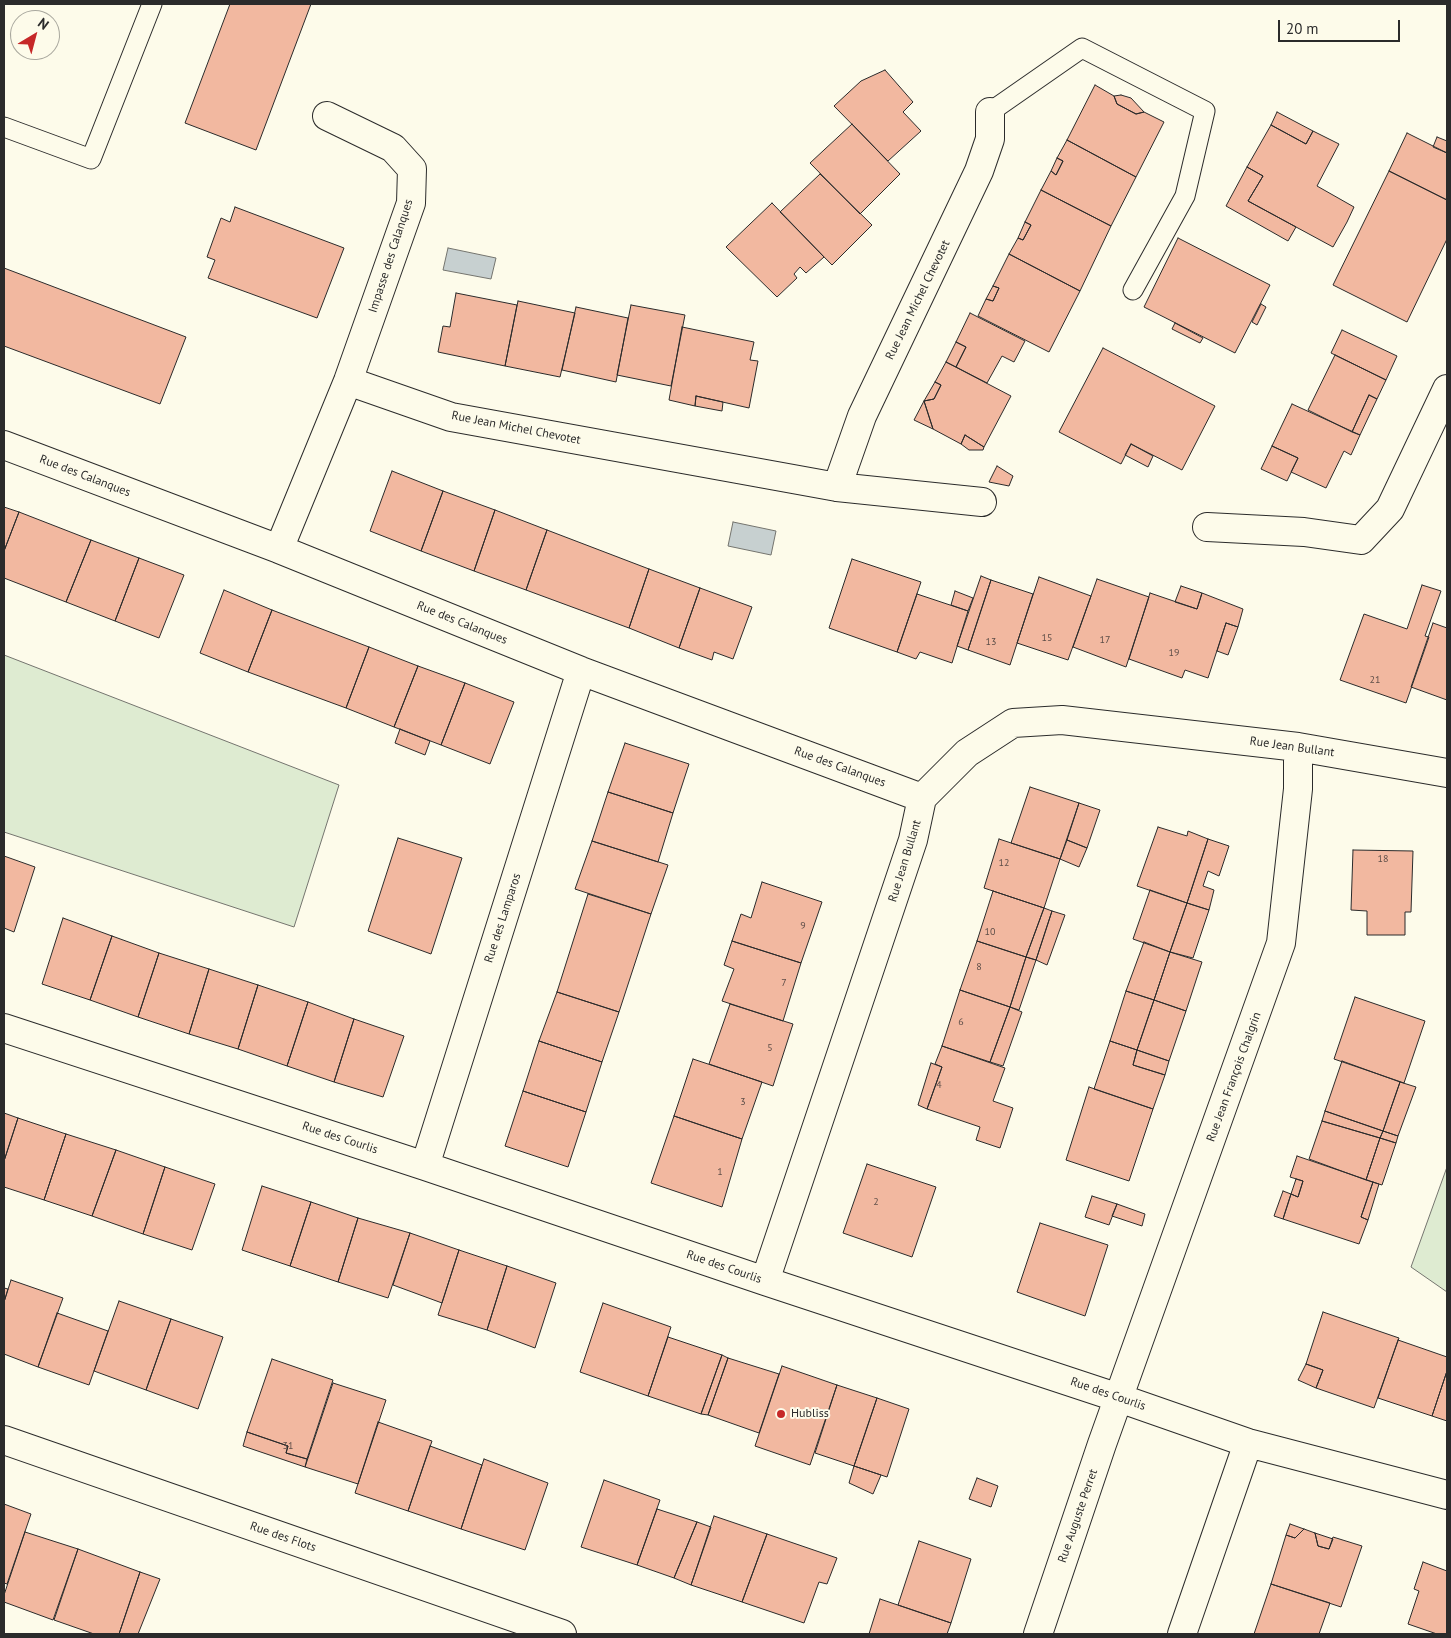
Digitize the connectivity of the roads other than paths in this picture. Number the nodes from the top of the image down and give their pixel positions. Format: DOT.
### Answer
graph roads {
  1 [pos="152,4"];
  2 [pos="990,112"];
  3 [pos="327,116"];
  4 [pos="4,127"];
  5 [pos="1133,290"];
  6 [pos="348,381"];
  7 [pos="1447,389"];
  8 [pos="4,445"];
  9 [pos="837,487"];
  10 [pos="982,502"];
  11 [pos="1207,527"];
  12 [pos="279,549"];
  13 [pos="581,671"];
  14 [pos="1298,746"];
  15 [pos="1447,773"];
  16 [pos="922,798"];
  17 [pos="4,1028"];
  18 [pos="425,1166"];
  19 [pos="766,1281"];
  20 [pos="1119,1398"];
  21 [pos="4,1440"];
  22 [pos="1248,1443"];
  23 [pos="1447,1495"];
  24 [pos="562,1634"];
  25 [pos="1038,1634"];
  26 [pos="1182,1634"];
  1 -- 4 [label="lane"];
  2 -- 5 [label="lane"];
  2 -- 9 [label="street, Rue Jean Michel Chevotet"];
  3 -- 6 [label="street, Impasse des Calanques"];
  6 -- 9 [label="street, Rue Jean Michel Chevotet"];
  6 -- 12 [label="street"];
  7 -- 11 [label="street"];
  8 -- 12 [label="street, Rue des Calanques"];
  9 -- 10 [label="street, Rue Jean Michel Chevotet"];
  12 -- 13 [label="street, Rue des Calanques"];
  13 -- 16 [label="street, Rue des Calanques"];
  13 -- 18 [label="street, Rue des Lamparos"];
  14 -- 15 [label="street, Rue Jean Bullant"];
  14 -- 16 [label="street, Rue Jean Bullant"];
  14 -- 20 [label="street, Rue Jean François Chalgrin"];
  16 -- 19 [label="street, Rue Jean Bullant"];
  17 -- 18 [label="street, Rue des Courlis"];
  18 -- 19 [label="street, Rue des Courlis"];
  19 -- 20 [label="street, Rue des Courlis"];
  20 -- 22 [label="street, Rue des Courlis"];
  20 -- 25 [label="street, Rue Auguste Perret"];
  21 -- 24 [label="street, Rue des Flots"];
  22 -- 23 [label="street, Rue des Courlis"];
  22 -- 26 [label="street"];
}
